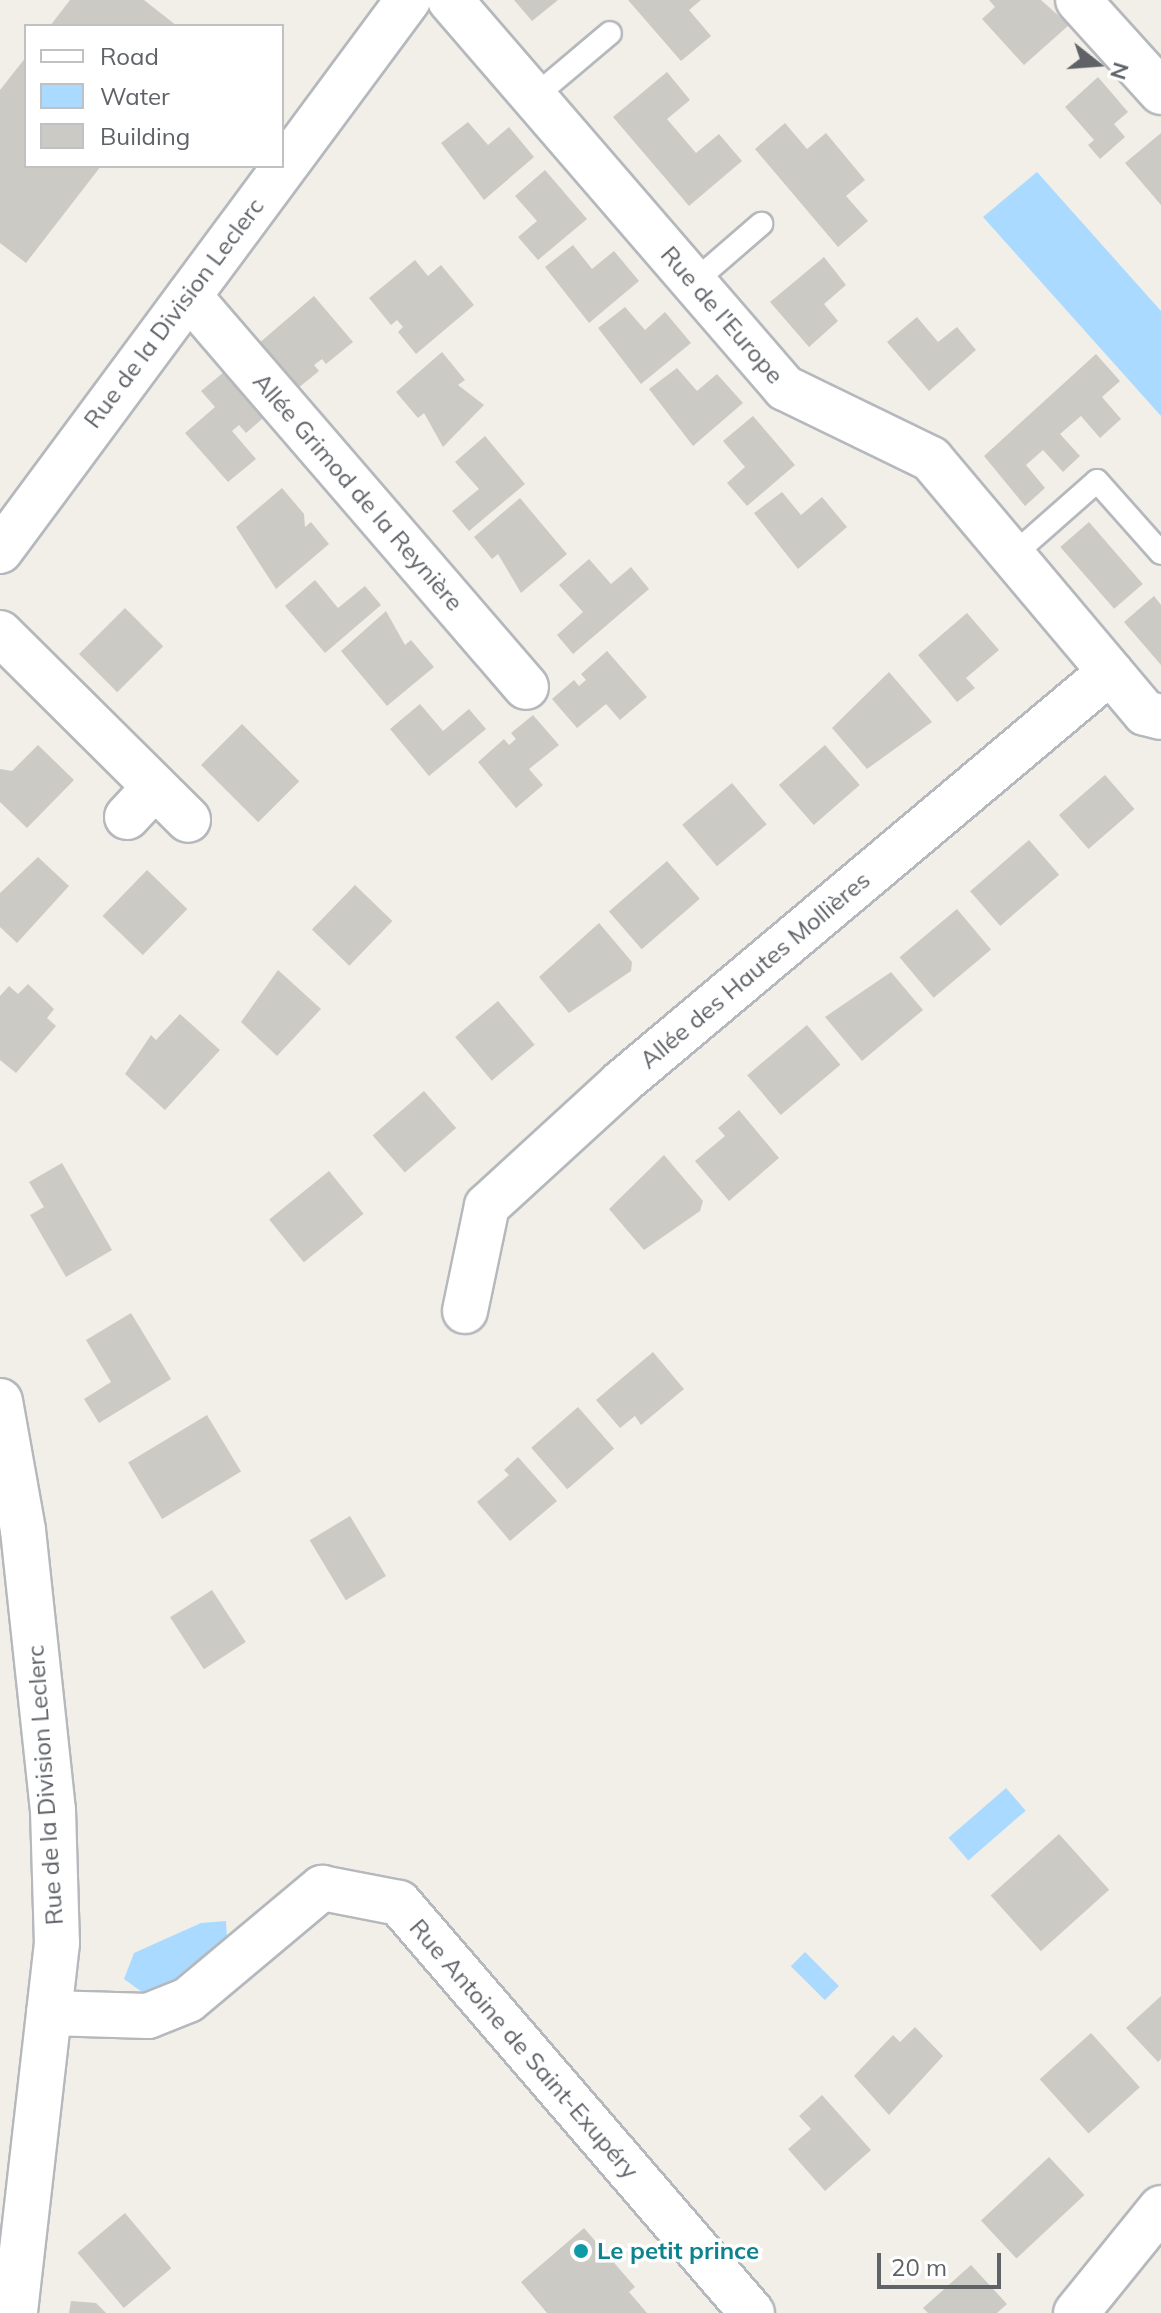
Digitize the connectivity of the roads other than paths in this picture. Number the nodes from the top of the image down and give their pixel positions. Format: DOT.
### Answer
graph roads {
  1 [pos="408,0"];
  2 [pos="450,0"];
  3 [pos="1078,0"];
  4 [pos="610,33"];
  5 [pos="1161,92"];
  6 [pos="534,97"];
  7 [pos="284,168"];
  8 [pos="284,168"];
  9 [pos="761,224"];
  10 [pos="694,282"];
  11 [pos="189,296"];
  12 [pos="0,551"];
  13 [pos="1161,553"];
  14 [pos="1012,556"];
  15 [pos="0,633"];
  16 [pos="1110,672"];
  17 [pos="526,687"];
  18 [pos="1161,717"];
  19 [pos="188,820"];
  20 [pos="465,1311"];
  21 [pos="0,1401"];
  22 [pos="49,2013"];
  23 [pos="1161,2208"];
  24 [pos="15,2313"];
  25 [pos="752,2313"];
  26 [pos="1076,2313"];
  1 -- 7 [label="street, Rue de la Division Leclerc"];
  2 -- 6 [label="street, Rue de l'Europe"];
  3 -- 5 [label="street"];
  4 -- 6 [label="lane"];
  6 -- 10 [label="street, Rue de l'Europe"];
  8 -- 11 [label="street, Rue de la Division Leclerc"];
  9 -- 10 [label="lane"];
  10 -- 14 [label="street, Rue de l'Europe"];
  11 -- 12 [label="street, Rue de la Division Leclerc"];
  11 -- 17 [label="street, Allée Grimod de la Reynière"];
  13 -- 14 [label="lane"];
  14 -- 16 [label="street, Rue de l'Europe"];
  15 -- 19 [label="street"];
  16 -- 18 [label="street, Rue de l'Europe"];
  16 -- 20 [label="street, Allée des Hautes Mollières"];
  21 -- 22 [label="street, Rue de la Division Leclerc"];
  22 -- 24 [label="street, Rue de la Division Leclerc"];
  22 -- 25 [label="street, Rue Antoine de Saint-Exupéry"];
  23 -- 26 [label="street"];
}
